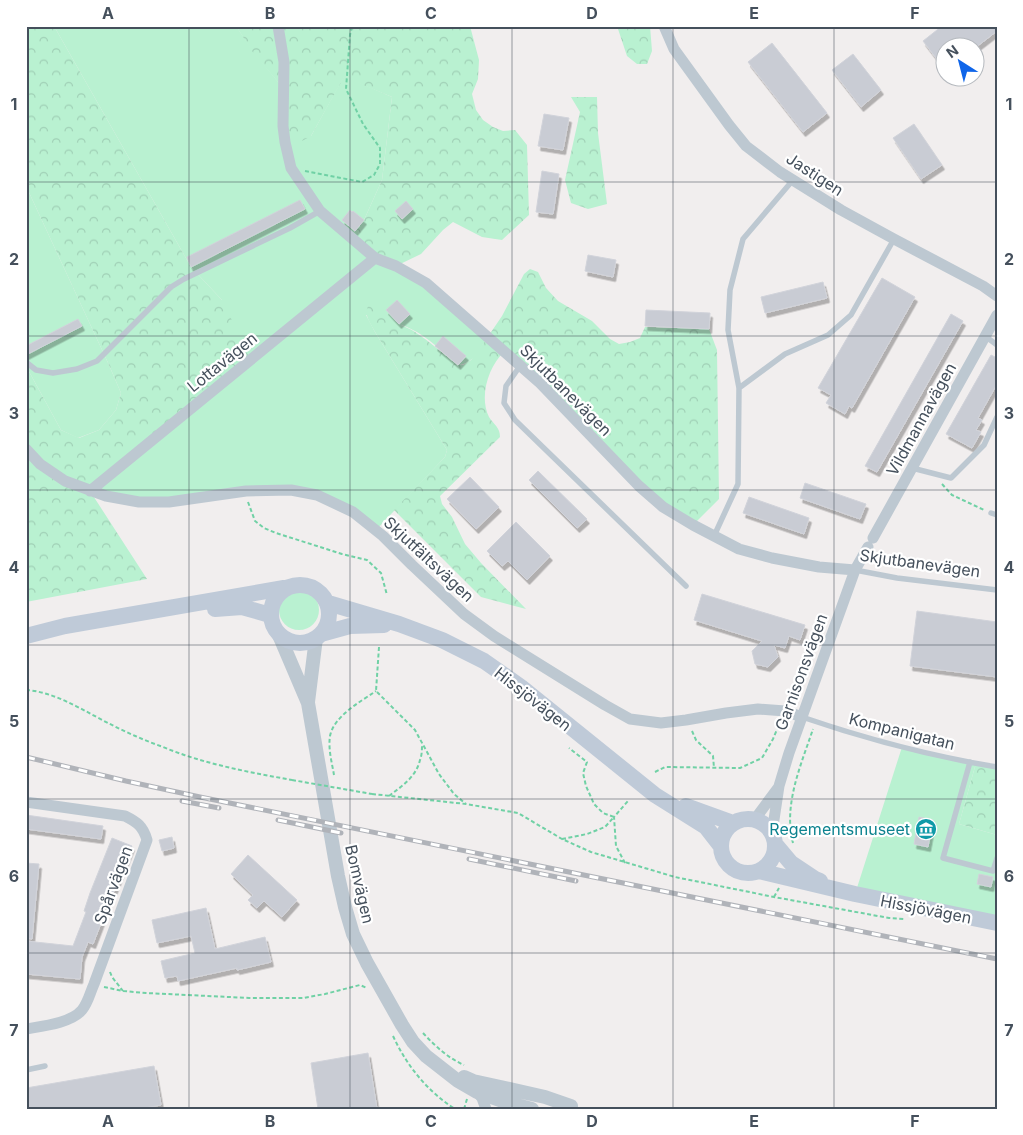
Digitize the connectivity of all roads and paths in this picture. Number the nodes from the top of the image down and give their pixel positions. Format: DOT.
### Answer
graph roads {
  1 [pos="278,26"];
  2 [pos="352,26"];
  3 [pos="664,26"];
  4 [pos="290,168"];
  5 [pos="793,180"];
  6 [pos="320,211"];
  7 [pos="894,240"];
  8 [pos="375,258"];
  9 [pos="997,296"];
  10 [pos="997,316"];
  11 [pos="985,336"];
  12 [pos="997,345"];
  13 [pos="26,362"];
  14 [pos="520,366"];
  15 [pos="739,388"];
  16 [pos="997,417"];
  17 [pos="26,450"];
  18 [pos="912,468"];
  19 [pos="932,473"];
  20 [pos="90,491"];
  21 [pos="246,491"];
  22 [pos="994,514"];
  23 [pos="714,536"];
  24 [pos="856,570"];
  25 [pos="686,586"];
  26 [pos="284,588"];
  27 [pos="997,590"];
  28 [pos="387,595"];
  29 [pos="328,603"];
  30 [pos="128,614"];
  31 [pos="270,614"];
  32 [pos="398,624"];
  33 [pos="279,635"];
  34 [pos="26,636"];
  35 [pos="319,636"];
  36 [pos="379,647"];
  37 [pos="26,690"];
  38 [pos="376,691"];
  39 [pos="308,703"];
  40 [pos="785,711"];
  41 [pos="802,717"];
  42 [pos="686,720"];
  43 [pos="815,722"];
  44 [pos="422,742"];
  45 [pos="569,748"];
  46 [pos="970,762"];
  47 [pos="997,767"];
  48 [pos="714,768"];
  49 [pos="655,772"];
  50 [pos="779,786"];
  51 [pos="336,790"];
  52 [pos="655,795"];
  53 [pos="389,796"];
  54 [pos="628,801"];
  55 [pos="26,802"];
  56 [pos="466,804"];
  57 [pos="614,817"];
  58 [pos="754,819"];
  59 [pos="733,823"];
  60 [pos="774,838"];
  61 [pos="562,839"];
  62 [pos="720,845"];
  63 [pos="997,858"];
  64 [pos="625,863"];
  65 [pos="788,870"];
  66 [pos="759,871"];
  67 [pos="774,897"];
  68 [pos="909,919"];
  69 [pos="997,923"];
  70 [pos="109,969"];
  71 [pos="94,984"];
  72 [pos="123,991"];
  73 [pos="371,991"];
  74 [pos="26,1029"];
  75 [pos="419,1029"];
  76 [pos="392,1033"];
  77 [pos="45,1066"];
  78 [pos="26,1070"];
  79 [pos="474,1086"];
  80 [pos="499,1105"];
  81 [pos="573,1107"];
  82 [pos="455,1109"];
  83 [pos="464,1109"];
  84 [pos="532,1109"];
  1 -- 4 [label="street, Skjutbanevägen"];
  2 -- 4 [label="path"];
  3 -- 5 [label="street, Jastigen"];
  4 -- 6 [label="street, Skjutbanevägen"];
  5 -- 7 [label="street, Jastigen"];
  5 -- 15 [label="lane"];
  6 -- 8 [label="street, Skjutbanevägen"];
  6 -- 13 [label="lane"];
  7 -- 9 [label="street, Jastigen"];
  7 -- 15 [label="lane"];
  8 -- 14 [label="street, Skjutbanevägen"];
  8 -- 20 [label="street, Lottavägen"];
  10 -- 11 [label="street, Vildmannavägen"];
  11 -- 12 [label="lane"];
  11 -- 18 [label="street, Vildmannavägen"];
  14 -- 23 [label="street, Skjutbanevägen"];
  14 -- 25 [label="lane"];
  15 -- 23 [label="lane"];
  16 -- 19 [label="lane"];
  17 -- 20 [label="street, Skjutfältsvägen"];
  18 -- 19 [label="lane"];
  18 -- 24 [label="street, Vildmannavägen"];
  19 -- 22 [label="path"];
  20 -- 21 [label="street, Skjutfältsvägen"];
  21 -- 28 [label="path"];
  21 -- 42 [label="street, Skjutfältsvägen"];
  23 -- 24 [label="street, Skjutbanevägen"];
  24 -- 27 [label="lane, Skjutbanevägen"];
  24 -- 41 [label="street, Garnisonsvägen"];
  26 -- 29 [label="main road"];
  26 -- 30 [label="main road"];
  26 -- 31 [label="main road"];
  29 -- 32 [label="main road, Hissjövägen"];
  29 -- 35 [label="main road"];
  30 -- 31 [label="main road"];
  30 -- 34 [label="main road"];
  31 -- 33 [label="main road"];
  32 -- 35 [label="main road, Hissjövägen"];
  32 -- 52 [label="main road, Hissjövägen"];
  33 -- 35 [label="main road"];
  33 -- 39 [label="street, Bomvägen"];
  35 -- 39 [label="street, Bomvägen"];
  36 -- 38 [label="path"];
  37 -- 53 [label="path, bridge"];
  38 -- 44 [label="path"];
  38 -- 51 [label="path"];
  39 -- 79 [label="street, Bomvägen"];
  40 -- 41 [label="street, Skjutfältsvägen"];
  40 -- 42 [label="street, Skjutfältsvägen"];
  40 -- 48 [label="path"];
  41 -- 43 [label="lane, Kompanigatan"];
  41 -- 50 [label="street, Garnisonsvägen"];
  42 -- 48 [label="path"];
  43 -- 46 [label="lane, Kompanigatan"];
  43 -- 65 [label="path"];
  44 -- 53 [label="path"];
  44 -- 56 [label="path"];
  45 -- 57 [label="path"];
  46 -- 47 [label="lane, Kompanigatan"];
  46 -- 63 [label="lane"];
  48 -- 49 [label="path"];
  50 -- 58 [label="street, Garnisonsvägen"];
  50 -- 60 [label="street, Garnisonsvägen"];
  52 -- 59 [label="main road, Hissjövägen"];
  52 -- 62 [label="main road, Hissjövägen"];
  53 -- 56 [label="path"];
  54 -- 57 [label="path"];
  55 -- 71 [label="street, Spårvägen"];
  56 -- 61 [label="path"];
  57 -- 61 [label="path"];
  57 -- 64 [label="path"];
  58 -- 59 [label="main road"];
  58 -- 60 [label="main road"];
  59 -- 62 [label="main road"];
  60 -- 65 [label="main road"];
  60 -- 66 [label="main road"];
  61 -- 64 [label="path"];
  62 -- 66 [label="main road"];
  64 -- 67 [label="path"];
  65 -- 66 [label="main road, Hissjövägen"];
  65 -- 67 [label="path"];
  65 -- 69 [label="main road, Hissjövägen"];
  67 -- 68 [label="path"];
  70 -- 72 [label="path"];
  71 -- 72 [label="path"];
  71 -- 74 [label="street, Spårvägen"];
  72 -- 73 [label="path"];
  75 -- 79 [label="path"];
  76 -- 82 [label="path"];
  77 -- 78 [label="lane"];
  79 -- 80 [label="street, Bomvägen"];
  79 -- 81 [label="street, Bomvägen"];
  79 -- 83 [label="path"];
  80 -- 81 [label="street, Bomvägen"];
  80 -- 84 [label="street, Bomvägen"];
}
